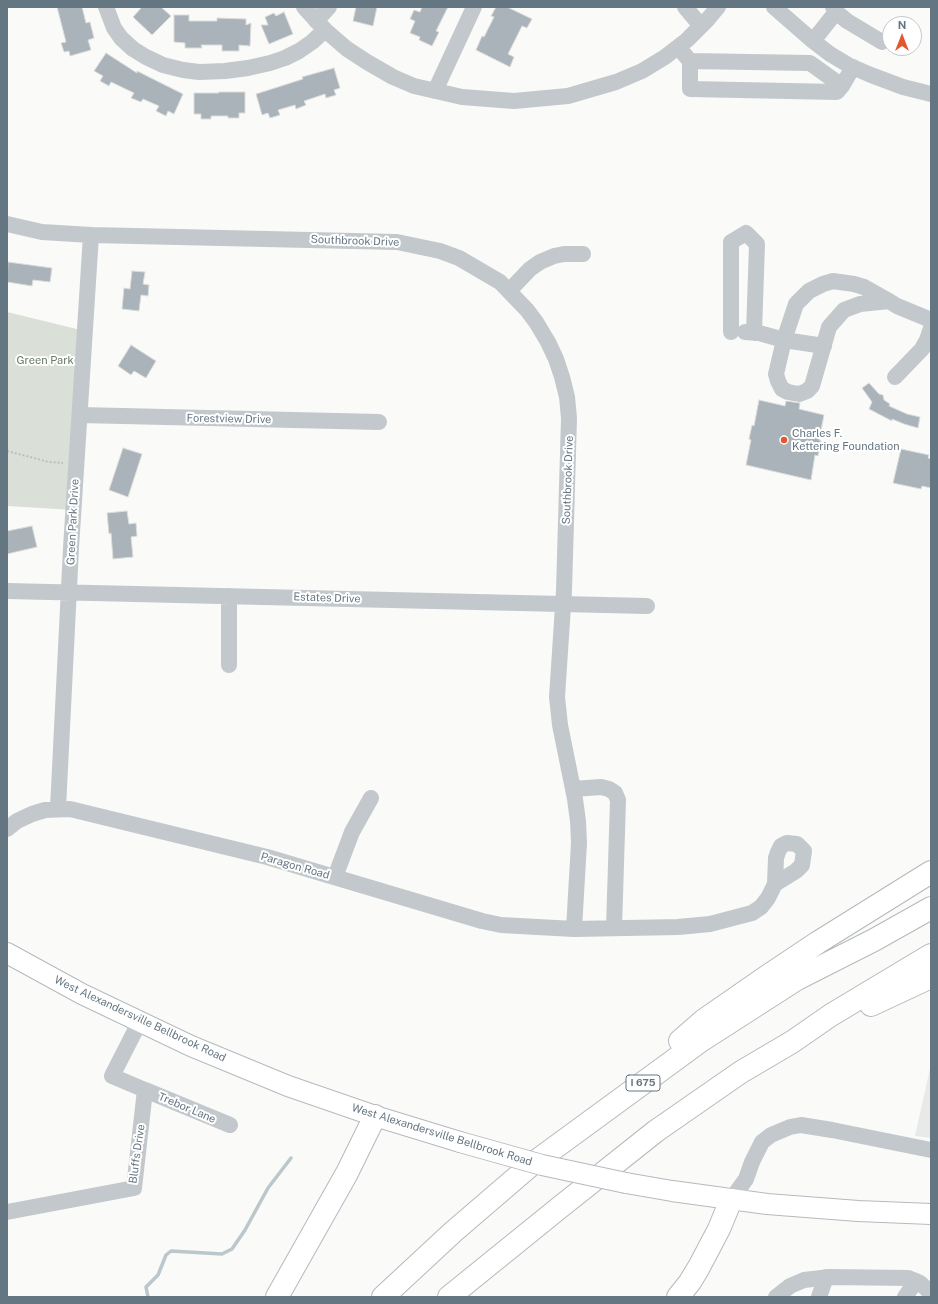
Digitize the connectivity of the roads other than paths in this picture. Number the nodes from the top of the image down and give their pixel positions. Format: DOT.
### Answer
graph roads {
  1 [pos="106,7"];
  2 [pos="304,7"];
  3 [pos="329,7"];
  4 [pos="474,7"];
  5 [pos="685,7"];
  6 [pos="718,7"];
  7 [pos="774,7"];
  8 [pos="834,9"];
  9 [pos="321,26"];
  10 [pos="701,26"];
  11 [pos="813,41"];
  12 [pos="882,42"];
  13 [pos="678,47"];
  14 [pos="690,61"];
  15 [pos="853,67"];
  16 [pos="842,86"];
  17 [pos="435,91"];
  18 [pos="931,94"];
  19 [pos="7,224"];
  20 [pos="90,235"];
  21 [pos="583,254"];
  22 [pos="509,291"];
  23 [pos="889,301"];
  24 [pos="931,320"];
  25 [pos="931,328"];
  26 [pos="754,333"];
  27 [pos="784,340"];
  28 [pos="824,346"];
  29 [pos="895,377"];
  30 [pos="80,416"];
  31 [pos="379,422"];
  32 [pos="7,591"];
  33 [pos="70,593"];
  34 [pos="229,596"];
  35 [pos="563,603"];
  36 [pos="647,606"];
  37 [pos="229,665"];
  38 [pos="573,789"];
  39 [pos="371,798"];
  40 [pos="58,808"];
  41 [pos="7,829"];
  42 [pos="931,872"];
  43 [pos="335,877"];
  44 [pos="775,884"];
  45 [pos="931,908"];
  46 [pos="614,928"];
  47 [pos="580,929"];
  48 [pos="7,953"];
  49 [pos="931,955"];
  50 [pos="931,977"];
  51 [pos="140,1021"];
  52 [pos="792,1042"];
  53 [pos="145,1090"];
  54 [pos="375,1116"];
  55 [pos="598,1116"];
  56 [pos="230,1125"];
  57 [pos="931,1150"];
  58 [pos="731,1200"];
  59 [pos="7,1212"];
  60 [pos="931,1214"];
  61 [pos="826,1277"];
  62 [pos="916,1281"];
  63 [pos="931,1293"];
  64 [pos="277,1297"];
  65 [pos="383,1297"];
  66 [pos="449,1297"];
  67 [pos="678,1297"];
  68 [pos="776,1297"];
  69 [pos="818,1297"];
  70 [pos="905,1297"];
  1 -- 9 [label="street"];
  2 -- 9 [label="street"];
  3 -- 9 [label="street"];
  4 -- 17 [label="street"];
  5 -- 10 [label="street"];
  6 -- 10 [label="street"];
  7 -- 11 [label="street"];
  8 -- 11 [label="street"];
  8 -- 12 [label="street"];
  9 -- 17 [label="street"];
  10 -- 13 [label="street"];
  11 -- 15 [label="street"];
  13 -- 14 [label="street"];
  13 -- 17 [label="street"];
  14 -- 16 [label="street"];
  14 -- 16 [label="street"];
  15 -- 16 [label="street"];
  15 -- 18 [label="street"];
  19 -- 20 [label="street, Southbrook Drive"];
  20 -- 22 [label="street, Southbrook Drive"];
  20 -- 30 [label="street, Green Park Drive"];
  21 -- 22 [label="street"];
  22 -- 35 [label="street, Southbrook Drive"];
  23 -- 24 [label="street"];
  23 -- 27 [label="street"];
  23 -- 28 [label="street"];
  25 -- 29 [label="street"];
  26 -- 26 [label="street"];
  26 -- 27 [label="street"];
  27 -- 28 [label="street"];
  27 -- 28 [label="street"];
  30 -- 31 [label="street, Forestview Drive"];
  30 -- 33 [label="street, Green Park Drive"];
  32 -- 33 [label="street, Estates Drive"];
  33 -- 34 [label="street, Estates Drive"];
  33 -- 40 [label="street, Green Park Drive"];
  34 -- 35 [label="street, Estates Drive"];
  34 -- 37 [label="street"];
  35 -- 36 [label="street, Estates Drive"];
  35 -- 38 [label="street, Southbrook Drive"];
  38 -- 46 [label="street"];
  38 -- 47 [label="street, Southbrook Drive"];
  39 -- 43 [label="street"];
  40 -- 41 [label="street, Paragon Road"];
  40 -- 43 [label="street, Paragon Road"];
  42 -- 55 [label="highway"];
  43 -- 47 [label="street, Paragon Road"];
  44 -- 46 [label="street, Paragon Road"];
  45 -- 55 [label="highway, I 675"];
  46 -- 47 [label="street, Paragon Road"];
  48 -- 51 [label="main road, West Alexandersville Bellbrook Road"];
  49 -- 52 [label="highway"];
  50 -- 52 [label="highway"];
  51 -- 53 [label="street"];
  51 -- 54 [label="main road, West Alexandersville Bellbrook Road"];
  52 -- 66 [label="highway"];
  53 -- 56 [label="street, Trebor Lane"];
  53 -- 59 [label="street, Bluffs Drive"];
  54 -- 58 [label="main road, West Alexandersville Bellbrook Road, bridge"];
  54 -- 64 [label="highway"];
  55 -- 65 [label="highway, I 675"];
  57 -- 58 [label="street"];
  58 -- 60 [label="main road, West Alexandersville Bellbrook Road"];
  58 -- 67 [label="highway"];
  61 -- 62 [label="street"];
  61 -- 68 [label="street"];
  61 -- 69 [label="street"];
  62 -- 63 [label="street"];
  62 -- 70 [label="street"];
}
